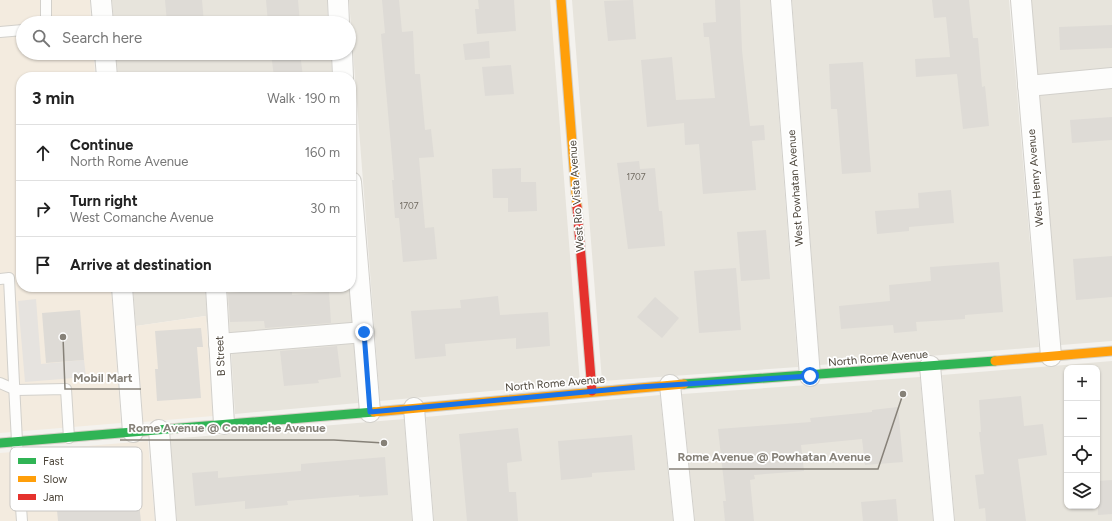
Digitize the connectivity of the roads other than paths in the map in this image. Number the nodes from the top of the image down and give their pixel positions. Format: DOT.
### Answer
graph roads {
  1 [pos="46,0"];
  2 [pos="101,0"];
  3 [pos="338,0"];
  4 [pos="561,0"];
  5 [pos="781,0"];
  6 [pos="1020,0"];
  7 [pos="46,16"];
  8 [pos="102,16"];
  9 [pos="339,16"];
  10 [pos="16,31"];
  11 [pos="0,32"];
  12 [pos="106,60"];
  13 [pos="342,60"];
  14 [pos="107,72"];
  15 [pos="343,72"];
  16 [pos="1112,78"];
  17 [pos="1028,86"];
  18 [pos="356,240"];
  19 [pos="0,279"];
  20 [pos="122,292"];
  21 [pos="216,292"];
  22 [pos="364,332"];
  23 [pos="219,344"];
  24 [pos="1112,351"];
  25 [pos="1051,356"];
  26 [pos="930,366"];
  27 [pos="810,376"];
  28 [pos="0,383"];
  29 [pos="670,385"];
  30 [pos="16,390"];
  31 [pos="592,391"];
  32 [pos="414,408"];
  33 [pos="370,412"];
  34 [pos="224,424"];
  35 [pos="159,430"];
  36 [pos="133,432"];
  37 [pos="69,438"];
  38 [pos="16,442"];
  39 [pos="0,443"];
  40 [pos="16,447"];
  41 [pos="21,511"];
  42 [pos="22,521"];
  43 [pos="166,521"];
  44 [pos="423,521"];
  45 [pos="684,521"];
  46 [pos="944,521"];
  1 -- 7 [label="lane"];
  2 -- 8 [label="street"];
  3 -- 9 [label="street"];
  4 -- 31 [label="street, West Rio Vista Avenue"];
  5 -- 27 [label="street, West Powhatan Avenue"];
  6 -- 17 [label="street, West Henry Avenue"];
  10 -- 11 [label="lane"];
  12 -- 14 [label="street"];
  13 -- 15 [label="street"];
  16 -- 17 [label="street"];
  17 -- 25 [label="street, West Henry Avenue"];
  18 -- 22 [label="street"];
  19 -- 30 [label="lane"];
  20 -- 36 [label="street"];
  21 -- 23 [label="street, B Street"];
  22 -- 23 [label="street"];
  22 -- 33 [label="street"];
  23 -- 34 [label="street, B Street"];
  24 -- 25 [label="street, North Rome Avenue"];
  25 -- 26 [label="street, North Rome Avenue"];
  26 -- 27 [label="street, North Rome Avenue"];
  26 -- 46 [label="street"];
  27 -- 29 [label="street, North Rome Avenue"];
  28 -- 30 [label="lane"];
  29 -- 31 [label="street, North Rome Avenue"];
  29 -- 45 [label="street"];
  30 -- 37 [label="lane"];
  30 -- 38 [label="lane"];
  31 -- 32 [label="street, North Rome Avenue"];
  32 -- 33 [label="street, North Rome Avenue"];
  32 -- 44 [label="street"];
  33 -- 34 [label="street, North Rome Avenue"];
  34 -- 35 [label="street, North Rome Avenue"];
  35 -- 36 [label="street, North Rome Avenue"];
  35 -- 43 [label="street"];
  36 -- 37 [label="street, North Rome Avenue"];
  37 -- 38 [label="street, North Rome Avenue"];
  38 -- 39 [label="street, North Rome Avenue"];
  38 -- 40 [label="lane"];
  41 -- 42 [label="lane"];
}
